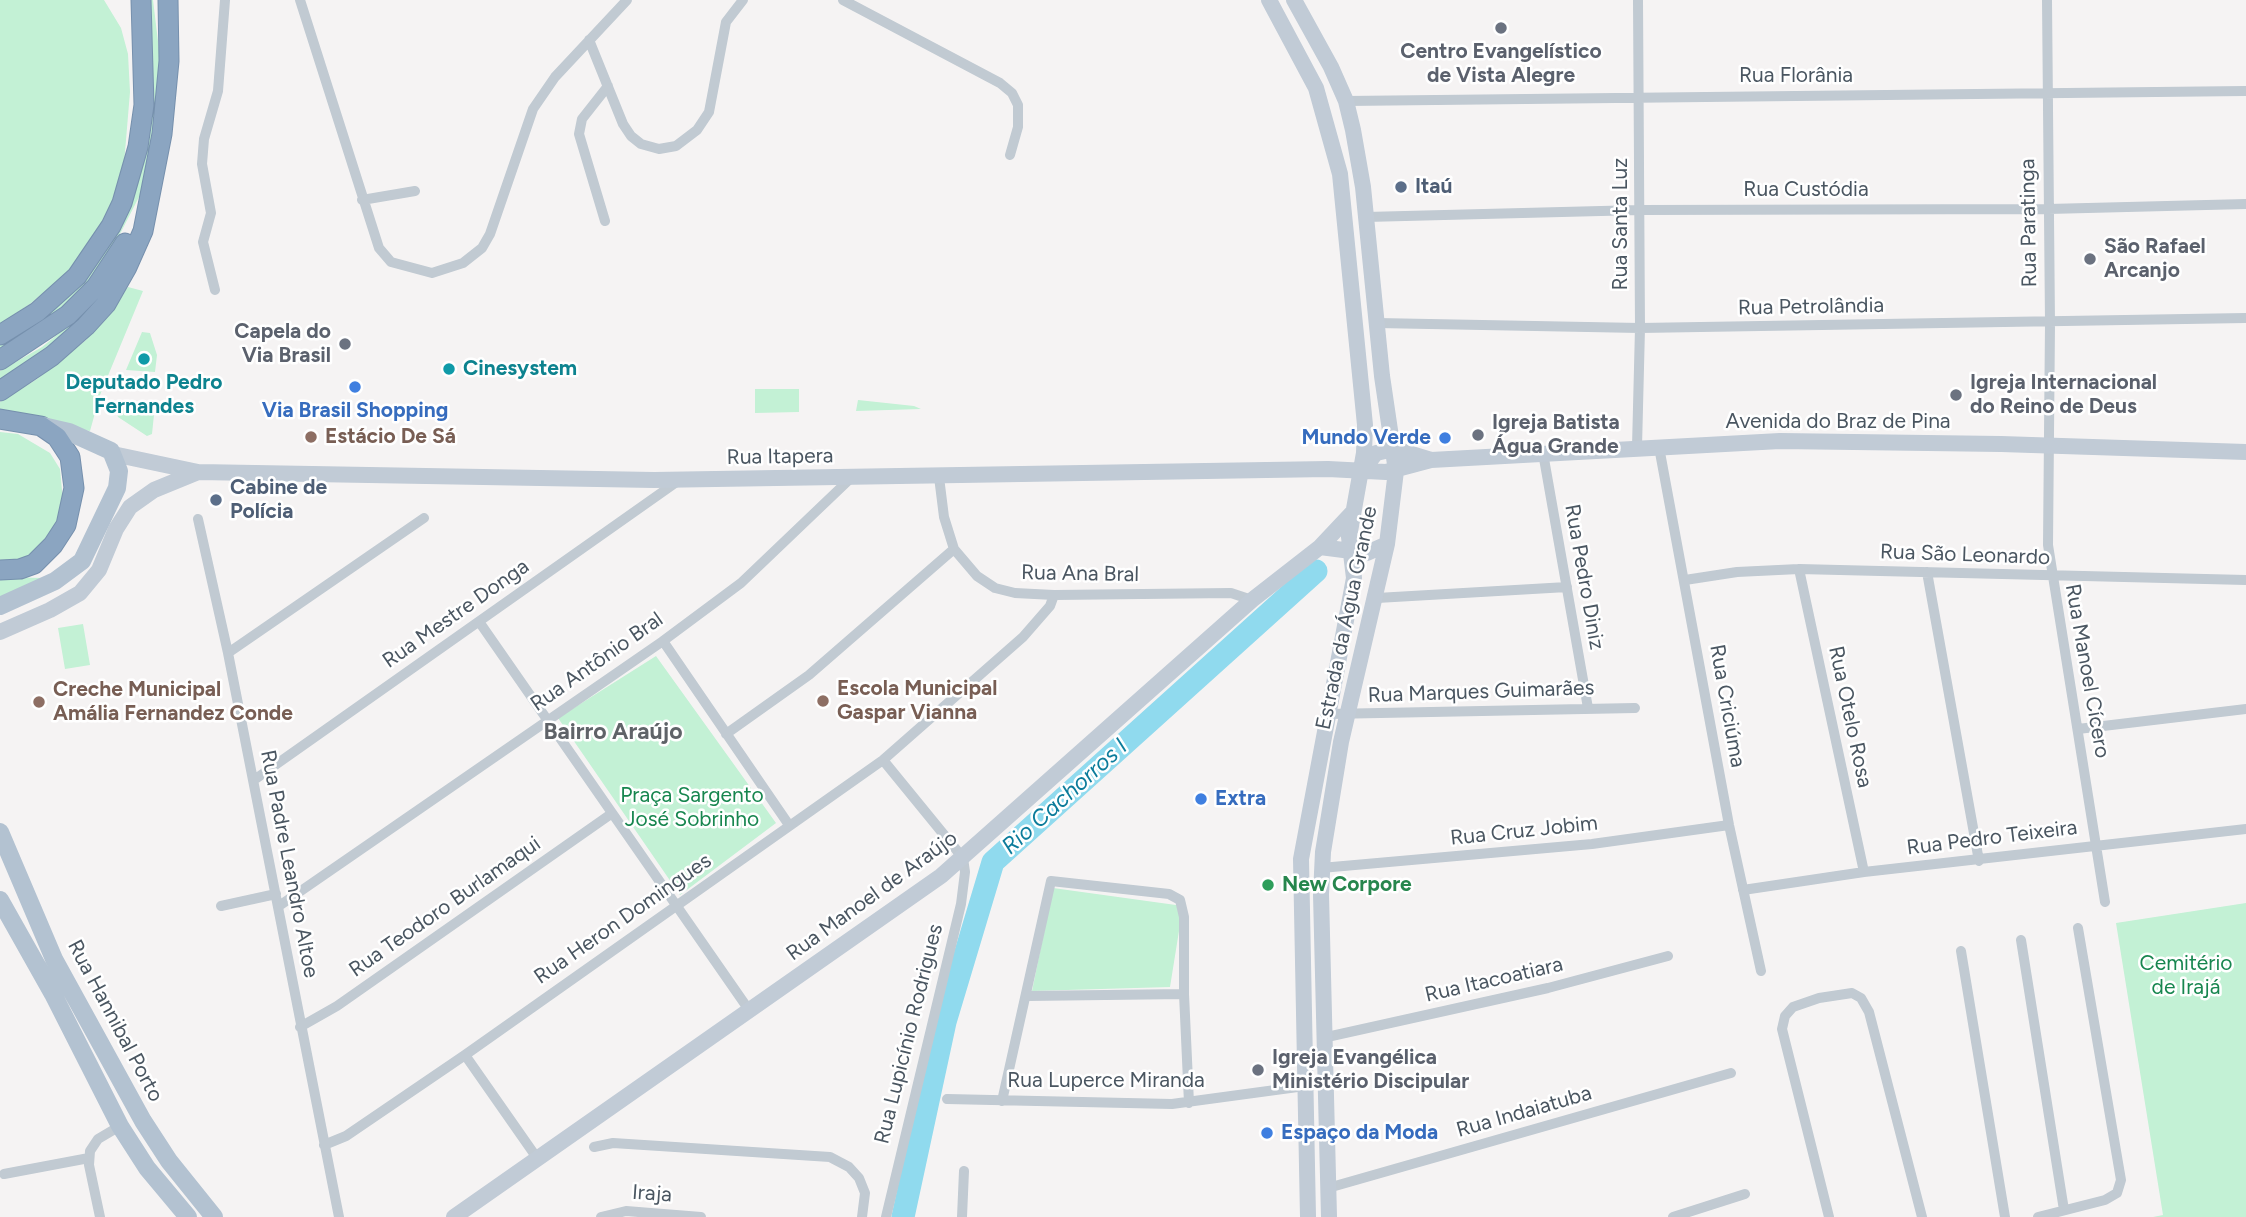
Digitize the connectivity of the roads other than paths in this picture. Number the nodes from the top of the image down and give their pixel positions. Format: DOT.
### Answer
graph roads {
  1 [pos="128,0"];
  2 [pos="141,0"];
  3 [pos="168,0"];
  4 [pos="225,0"];
  5 [pos="300,0"];
  6 [pos="627,0"];
  7 [pos="743,0"];
  8 [pos="843,0"];
  9 [pos="1269,0"];
  10 [pos="1294,0"];
  11 [pos="1638,0"];
  12 [pos="2047,0"];
  13 [pos="143,20"];
  14 [pos="589,40"];
  15 [pos="608,86"];
  16 [pos="2246,91"];
  17 [pos="2047,93"];
  18 [pos="1639,96"];
  19 [pos="1346,101"];
  20 [pos="1010,155"];
  21 [pos="153,189"];
  22 [pos="415,191"];
  23 [pos="362,201"];
  24 [pos="2246,204"];
  25 [pos="2048,209"];
  26 [pos="1640,210"];
  27 [pos="1366,217"];
  28 [pos="605,221"];
  29 [pos="215,290"];
  30 [pos="2246,318"];
  31 [pos="1377,323"];
  32 [pos="2050,323"];
  33 [pos="1640,328"];
  34 [pos="0,335"];
  35 [pos="0,360"];
  36 [pos="0,391"];
  37 [pos="0,419"];
  38 [pos="41,426"];
  39 [pos="2049,446"];
  40 [pos="1637,447"];
  41 [pos="1659,447"];
  42 [pos="1395,449"];
  43 [pos="2246,452"];
  44 [pos="1543,453"];
  45 [pos="113,454"];
  46 [pos="1431,460"];
  47 [pos="1338,470"];
  48 [pos="1396,471"];
  49 [pos="198,472"];
  50 [pos="1361,472"];
  51 [pos="852,477"];
  52 [pos="939,477"];
  53 [pos="680,479"];
  54 [pos="1356,490"];
  55 [pos="1352,513"];
  56 [pos="424,517"];
  57 [pos="198,519"];
  58 [pos="1387,544"];
  59 [pos="1320,547"];
  60 [pos="954,549"];
  61 [pos="1351,551"];
  62 [pos="1799,569"];
  63 [pos="0,570"];
  64 [pos="1927,572"];
  65 [pos="2051,576"];
  66 [pos="1685,580"];
  67 [pos="2246,580"];
  68 [pos="1567,587"];
  69 [pos="1054,595"];
  70 [pos="1377,598"];
  71 [pos="1252,600"];
  72 [pos="0,606"];
  73 [pos="480,623"];
  74 [pos="0,632"];
  75 [pos="663,640"];
  76 [pos="229,653"];
  77 [pos="1588,708"];
  78 [pos="1635,708"];
  79 [pos="2246,709"];
  80 [pos="1329,714"];
  81 [pos="1349,715"];
  82 [pos="547,719"];
  83 [pos="2078,729"];
  84 [pos="726,734"];
  85 [pos="883,760"];
  86 [pos="254,780"];
  87 [pos="1315,781"];
  88 [pos="1334,784"];
  89 [pos="611,814"];
  90 [pos="789,825"];
  91 [pos="1729,825"];
  92 [pos="2246,829"];
  93 [pos="0,832"];
  94 [pos="2095,845"];
  95 [pos="963,858"];
  96 [pos="1979,861"];
  97 [pos="1321,868"];
  98 [pos="1864,872"];
  99 [pos="1742,890"];
  100 [pos="276,894"];
  101 [pos="0,900"];
  102 [pos="2105,902"];
  103 [pos="676,905"];
  104 [pos="221,906"];
  105 [pos="279,906"];
  106 [pos="12,922"];
  107 [pos="2078,928"];
  108 [pos="2021,940"];
  109 [pos="1961,951"];
  110 [pos="1668,956"];
  111 [pos="54,959"];
  112 [pos="1761,971"];
  113 [pos="1184,994"];
  114 [pos="1027,996"];
  115 [pos="749,1010"];
  116 [pos="300,1027"];
  117 [pos="1327,1038"];
  118 [pos="465,1055"];
  119 [pos="1731,1073"];
  120 [pos="1305,1086"];
  121 [pos="947,1099"];
  122 [pos="1002,1101"];
  123 [pos="1189,1103"];
  124 [pos="120,1126"];
  125 [pos="324,1146"];
  126 [pos="594,1147"];
  127 [pos="89,1158"];
  128 [pos="537,1158"];
  129 [pos="964,1171"];
  130 [pos="4,1174"];
  131 [pos="1328,1188"];
  132 [pos="1745,1194"];
  133 [pos="2064,1210"];
  134 [pos="100,1217"];
  135 [pos="188,1217"];
  136 [pos="215,1217"];
  137 [pos="339,1217"];
  138 [pos="454,1217"];
  139 [pos="601,1217"];
  140 [pos="701,1217"];
  141 [pos="862,1217"];
  142 [pos="886,1217"];
  143 [pos="962,1217"];
  144 [pos="1308,1217"];
  145 [pos="1329,1217"];
  146 [pos="1673,1217"];
  147 [pos="1829,1217"];
  148 [pos="1922,1217"];
  149 [pos="2005,1217"];
  150 [pos="2038,1217"];
  1 -- 13 [label="highway"];
  2 -- 13 [label="highway"];
  3 -- 21 [label="highway"];
  4 -- 29 [label="street"];
  5 -- 23 [label="street"];
  6 -- 14 [label="street"];
  7 -- 15 [label="street"];
  8 -- 20 [label="street"];
  9 -- 50 [label="street, Estrada da Água Grande"];
  10 -- 19 [label="street, Estrada da Água Grande"];
  11 -- 18 [label="street, Rua Santa Luz"];
  12 -- 17 [label="street, Rua Paratinga"];
  13 -- 34 [label="highway"];
  14 -- 15 [label="street"];
  14 -- 23 [label="street"];
  15 -- 28 [label="street"];
  16 -- 17 [label="street, Rua Florânia"];
  17 -- 18 [label="street, Rua Florânia"];
  17 -- 25 [label="street, Rua Paratinga"];
  18 -- 19 [label="street, Rua Florânia"];
  18 -- 26 [label="street, Rua Santa Luz"];
  19 -- 27 [label="street, Estrada da Água Grande"];
  21 -- 35 [label="highway"];
  21 -- 36 [label="highway"];
  22 -- 23 [label="street"];
  24 -- 25 [label="street, Rua Custódia"];
  25 -- 26 [label="street, Rua Custódia"];
  25 -- 32 [label="street, Rua Paratinga"];
  26 -- 27 [label="street, Rua Custódia"];
  26 -- 33 [label="street, Rua Santa Luz"];
  27 -- 31 [label="street, Estrada da Água Grande"];
  30 -- 32 [label="street, Rua Petrolândia"];
  31 -- 33 [label="street, Rua Petrolândia"];
  31 -- 42 [label="street, Estrada da Água Grande"];
  32 -- 33 [label="street, Rua Petrolândia"];
  32 -- 39 [label="street, Rua Paratinga"];
  33 -- 40 [label="street, Rua Santa Luz"];
  37 -- 38 [label="highway"];
  38 -- 45 [label="main road"];
  38 -- 63 [label="highway"];
  39 -- 41 [label="street, Avenida do Braz de Pina"];
  39 -- 43 [label="street, Avenida do Braz de Pina"];
  39 -- 65 [label="street, Rua Manoel Cícero"];
  40 -- 41 [label="street, Avenida do Braz de Pina"];
  40 -- 44 [label="street, Avenida do Braz de Pina"];
  41 -- 66 [label="street, Rua Criciúma"];
  42 -- 46 [label="street, Avenida do Braz de Pina"];
  42 -- 48 [label="street, Estrada da Água Grande"];
  42 -- 50 [label="street"];
  44 -- 46 [label="street, Avenida do Braz de Pina"];
  44 -- 68 [label="street, Rua Pedro Diniz"];
  45 -- 49 [label="street, Rua Itapera"];
  45 -- 72 [label="main road"];
  46 -- 48 [label="street, Avenida do Braz de Pina"];
  47 -- 50 [label="street, Rua Itapera"];
  47 -- 52 [label="street, Rua Itapera"];
  47 -- 54 [label="street"];
  48 -- 50 [label="street, Avenida do Braz de Pina"];
  48 -- 58 [label="street, Estrada da Água Grande"];
  49 -- 53 [label="street, Rua Itapera"];
  49 -- 74 [label="street, Rua Itapera"];
  50 -- 54 [label="street, Estrada da Água Grande"];
  51 -- 52 [label="street, Rua Itapera"];
  51 -- 53 [label="street, Rua Itapera"];
  51 -- 75 [label="street, Rua Antônio Bral"];
  52 -- 60 [label="street, Rua Ana Bral"];
  53 -- 73 [label="street, Rua Mestre Donga"];
  54 -- 55 [label="street, Estrada da Água Grande"];
  55 -- 59 [label="street, Rua Manoel de Araújo"];
  55 -- 61 [label="street, Estrada da Água Grande"];
  56 -- 76 [label="street"];
  57 -- 76 [label="street, Rua Padre Leandro Altoe"];
  58 -- 61 [label="street"];
  58 -- 70 [label="street, Estrada da Água Grande"];
  59 -- 61 [label="street"];
  59 -- 71 [label="street, Rua Manoel de Araújo"];
  60 -- 69 [label="street, Rua Ana Bral"];
  60 -- 84 [label="street"];
  61 -- 80 [label="street, Estrada da Água Grande"];
  62 -- 64 [label="street, Rua São Leonardo"];
  62 -- 66 [label="street, Rua São Leonardo"];
  62 -- 98 [label="street, Rua Otelo Rosa"];
  64 -- 65 [label="street, Rua São Leonardo"];
  64 -- 96 [label="street"];
  65 -- 67 [label="street, Rua São Leonardo"];
  65 -- 83 [label="street, Rua Manoel Cícero"];
  66 -- 91 [label="street, Rua Criciúma"];
  68 -- 70 [label="street"];
  68 -- 77 [label="street, Rua Pedro Diniz"];
  69 -- 71 [label="street, Rua Ana Bral"];
  69 -- 85 [label="street, Rua Heron Domingues"];
  70 -- 81 [label="street, Estrada da Água Grande"];
  71 -- 95 [label="street, Rua Manoel de Araújo"];
  73 -- 82 [label="street"];
  73 -- 86 [label="street, Rua Mestre Donga"];
  75 -- 82 [label="street, Rua Antônio Bral"];
  75 -- 84 [label="street"];
  76 -- 86 [label="street, Rua Padre Leandro Altoe"];
  77 -- 78 [label="street, Rua Marques Guimarães"];
  77 -- 81 [label="street, Rua Marques Guimarães"];
  79 -- 83 [label="street"];
  80 -- 81 [label="street, Rua Marques Guimarães"];
  80 -- 87 [label="street, Estrada da Água Grande"];
  81 -- 88 [label="street, Estrada da Água Grande"];
  82 -- 89 [label="street"];
  82 -- 105 [label="street, Rua Antônio Bral"];
  83 -- 94 [label="street, Rua Manoel Cícero"];
  84 -- 90 [label="street"];
  85 -- 90 [label="street, Rua Heron Domingues"];
  85 -- 95 [label="street"];
  86 -- 100 [label="street, Rua Padre Leandro Altoe"];
  87 -- 88 [label="street"];
  87 -- 120 [label="street, Estrada da Água Grande"];
  88 -- 97 [label="street, Estrada da Água Grande"];
  89 -- 103 [label="street"];
  89 -- 116 [label="street, Rua Teodoro Burlamaqui"];
  90 -- 103 [label="street, Rua Heron Domingues"];
  91 -- 97 [label="street, Rua Cruz Jobim"];
  91 -- 99 [label="street, Rua Criciúma"];
  92 -- 94 [label="street, Rua Pedro Teixeira"];
  93 -- 111 [label="main road, Rua Hannibal Porto"];
  94 -- 96 [label="street, Rua Pedro Teixeira"];
  94 -- 102 [label="street, Rua Manoel Cícero"];
  95 -- 115 [label="street, Rua Manoel de Araújo"];
  95 -- 142 [label="street, Rua Lupicínio Rodrigues"];
  96 -- 98 [label="street, Rua Pedro Teixeira"];
  97 -- 117 [label="street, Estrada da Água Grande"];
  98 -- 99 [label="street, Rua Pedro Teixeira"];
  99 -- 112 [label="street, Rua Criciúma"];
  100 -- 104 [label="street"];
  100 -- 105 [label="street, Rua Padre Leandro Altoe"];
  101 -- 106 [label="main road, Rua Hannibal Porto"];
  103 -- 115 [label="street"];
  103 -- 118 [label="street, Rua Heron Domingues"];
  105 -- 116 [label="street, Rua Padre Leandro Altoe"];
  106 -- 111 [label="main road"];
  106 -- 124 [label="main road, Rua Hannibal Porto"];
  107 -- 133 [label="street"];
  108 -- 133 [label="street"];
  109 -- 149 [label="street"];
  110 -- 117 [label="street, Rua Itacoatiara"];
  111 -- 136 [label="main road, Rua Hannibal Porto"];
  113 -- 114 [label="street"];
  113 -- 114 [label="street"];
  113 -- 123 [label="street"];
  114 -- 122 [label="street"];
  115 -- 128 [label="street, Rua Manoel de Araújo"];
  116 -- 125 [label="street, Rua Padre Leandro Altoe"];
  117 -- 131 [label="street, Estrada da Água Grande"];
  118 -- 125 [label="street, Rua Heron Domingues"];
  118 -- 128 [label="street"];
  119 -- 131 [label="street, Rua Indaiatuba"];
  120 -- 123 [label="street, Rua Luperce Miranda"];
  120 -- 144 [label="street, Estrada da Água Grande"];
  121 -- 122 [label="street, Rua Luperce Miranda"];
  122 -- 123 [label="street, Rua Luperce Miranda"];
  124 -- 127 [label="street"];
  124 -- 135 [label="main road, Rua Hannibal Porto"];
  125 -- 137 [label="street, Rua Padre Leandro Altoe"];
  126 -- 141 [label="street"];
  127 -- 130 [label="street"];
  127 -- 134 [label="street"];
  128 -- 138 [label="street, Rua Manoel de Araújo"];
  129 -- 143 [label="street"];
  131 -- 145 [label="street, Estrada da Água Grande"];
  132 -- 146 [label="street"];
  133 -- 150 [label="street"];
  139 -- 140 [label="street, Iraja"];
  147 -- 148 [label="street"];
}
